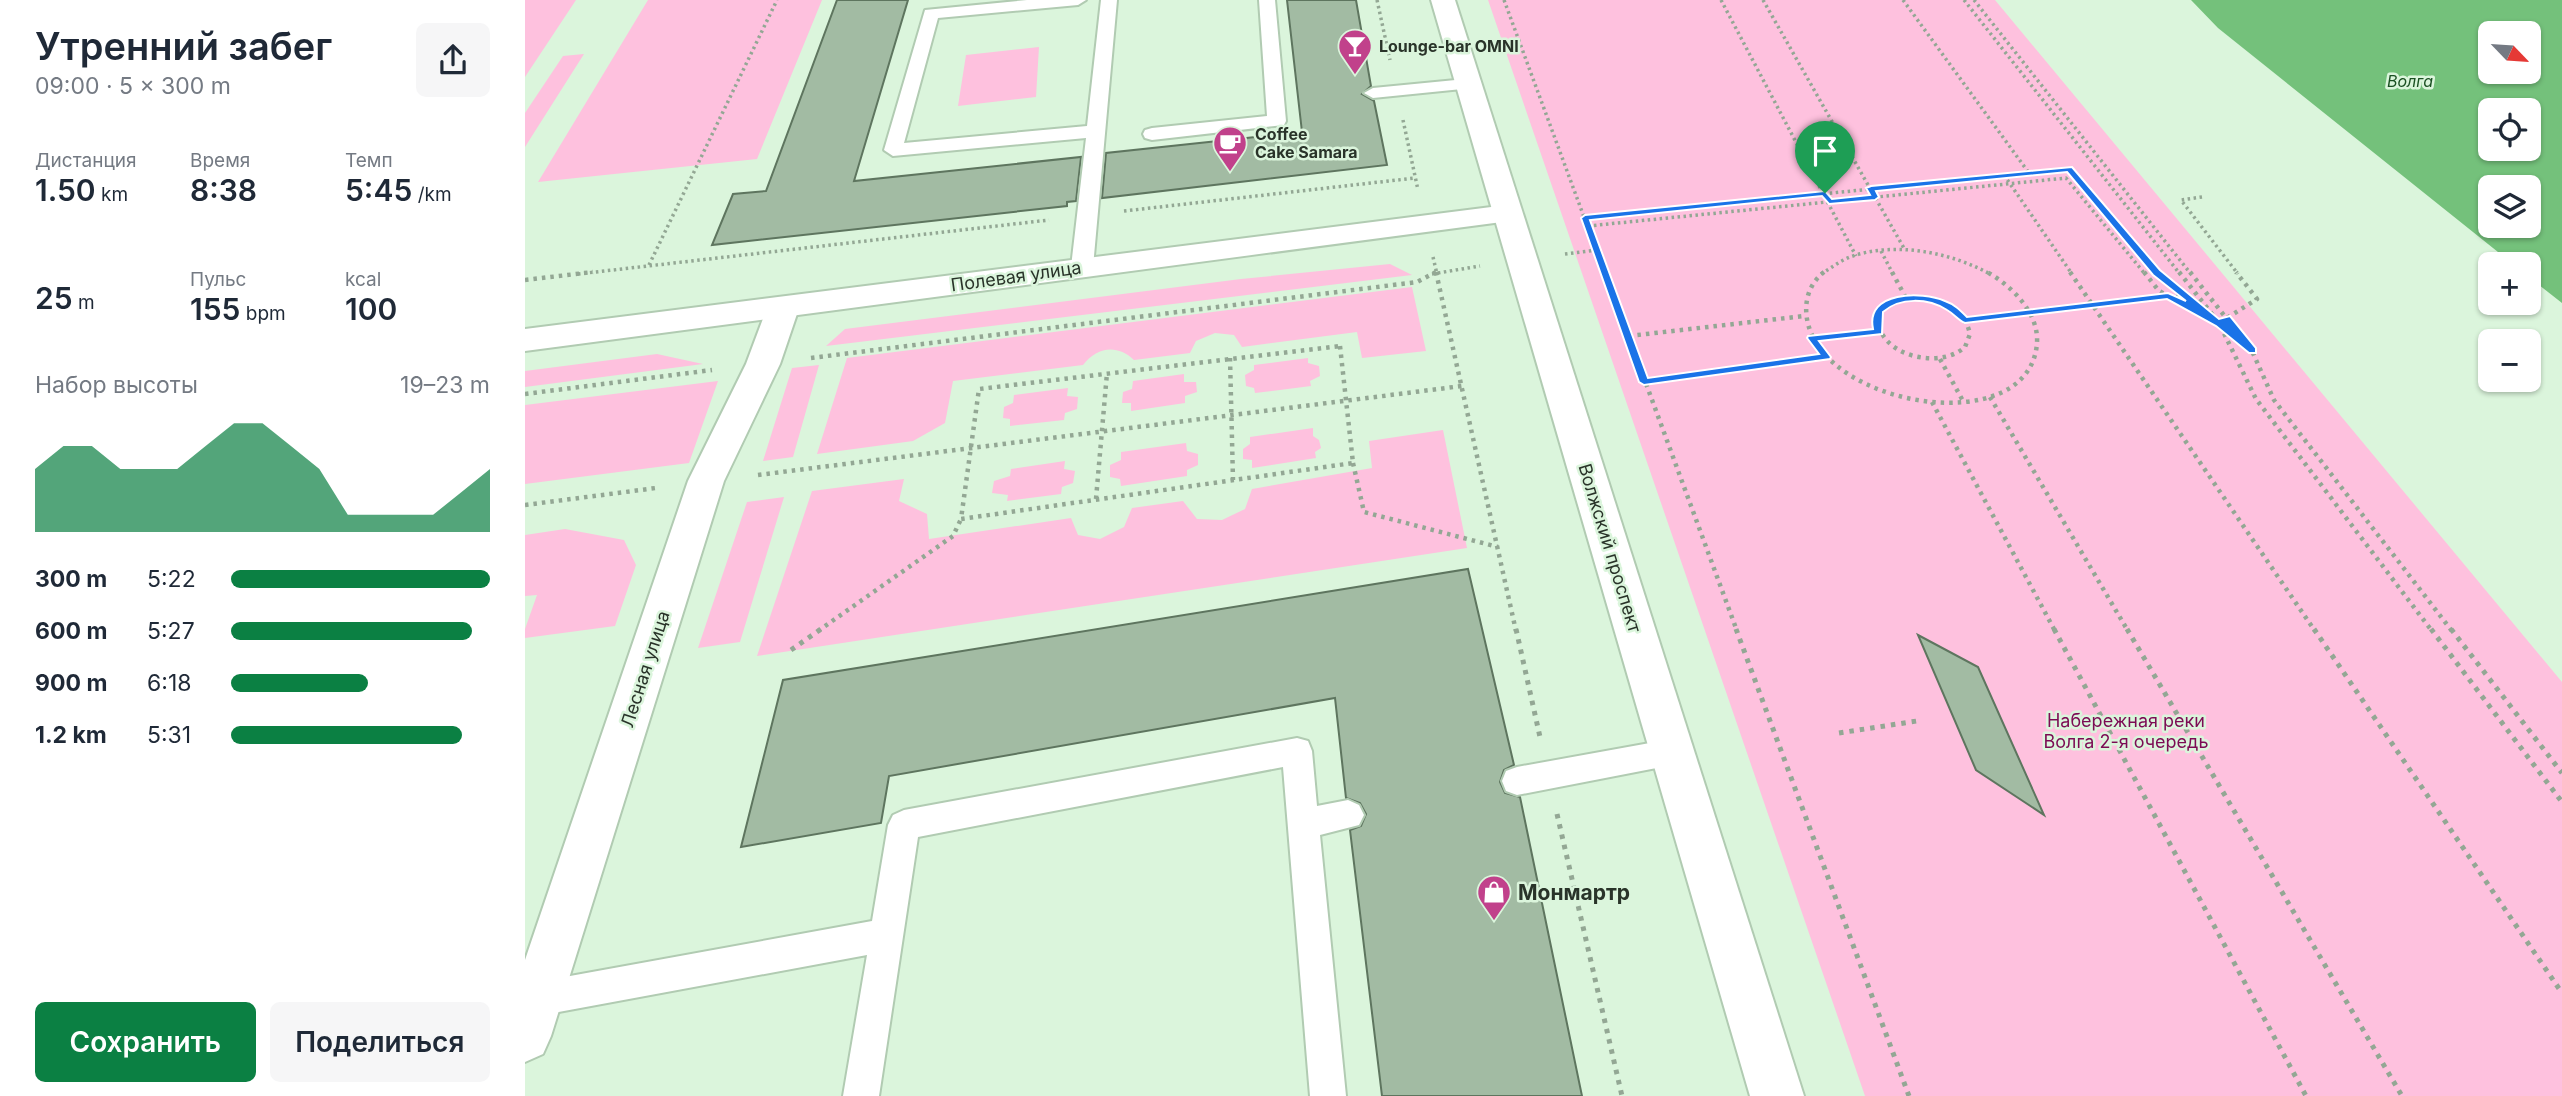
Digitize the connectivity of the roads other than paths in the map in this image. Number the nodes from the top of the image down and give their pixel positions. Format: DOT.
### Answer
graph roads {
  1 [pos="1078,0"];
  2 [pos="1109,0"];
  3 [pos="1267,0"];
  4 [pos="1443,0"];
  5 [pos="1466,84"];
  6 [pos="1373,93"];
  7 [pos="1298,100"];
  8 [pos="1275,102"];
  9 [pos="1096,131"];
  10 [pos="1153,134"];
  11 [pos="1507,214"];
  12 [pos="1082,267"];
  13 [pos="783,308"];
  14 [pos="525,340"];
  15 [pos="1672,752"];
  16 [pos="1517,781"];
  17 [pos="1348,815"];
  18 [pos="1303,823"];
  19 [pos="885,935"];
  20 [pos="531,1018"];
  21 [pos="861,1096"];
  22 [pos="1328,1096"];
  23 [pos="1777,1096"];
  1 -- 9 [label="lane"];
  2 -- 9 [label="lane"];
  3 -- 8 [label="lane"];
  4 -- 5 [label="street, Волжский проспект"];
  5 -- 6 [label="lane"];
  5 -- 11 [label="street, Волжский проспект"];
  7 -- 8 [label="lane"];
  8 -- 10 [label="lane"];
  9 -- 12 [label="lane"];
  11 -- 12 [label="street, Полевая улица"];
  11 -- 15 [label="street, Волжский проспект"];
  12 -- 13 [label="street, Полевая улица"];
  13 -- 14 [label="street, Полевая улица"];
  13 -- 20 [label="street, Лесная улица"];
  15 -- 16 [label="lane"];
  15 -- 23 [label="street, Волжский проспект"];
  17 -- 18 [label="lane"];
  18 -- 19 [label="lane"];
  18 -- 22 [label="lane"];
  19 -- 20 [label="lane"];
  19 -- 21 [label="lane"];
}
